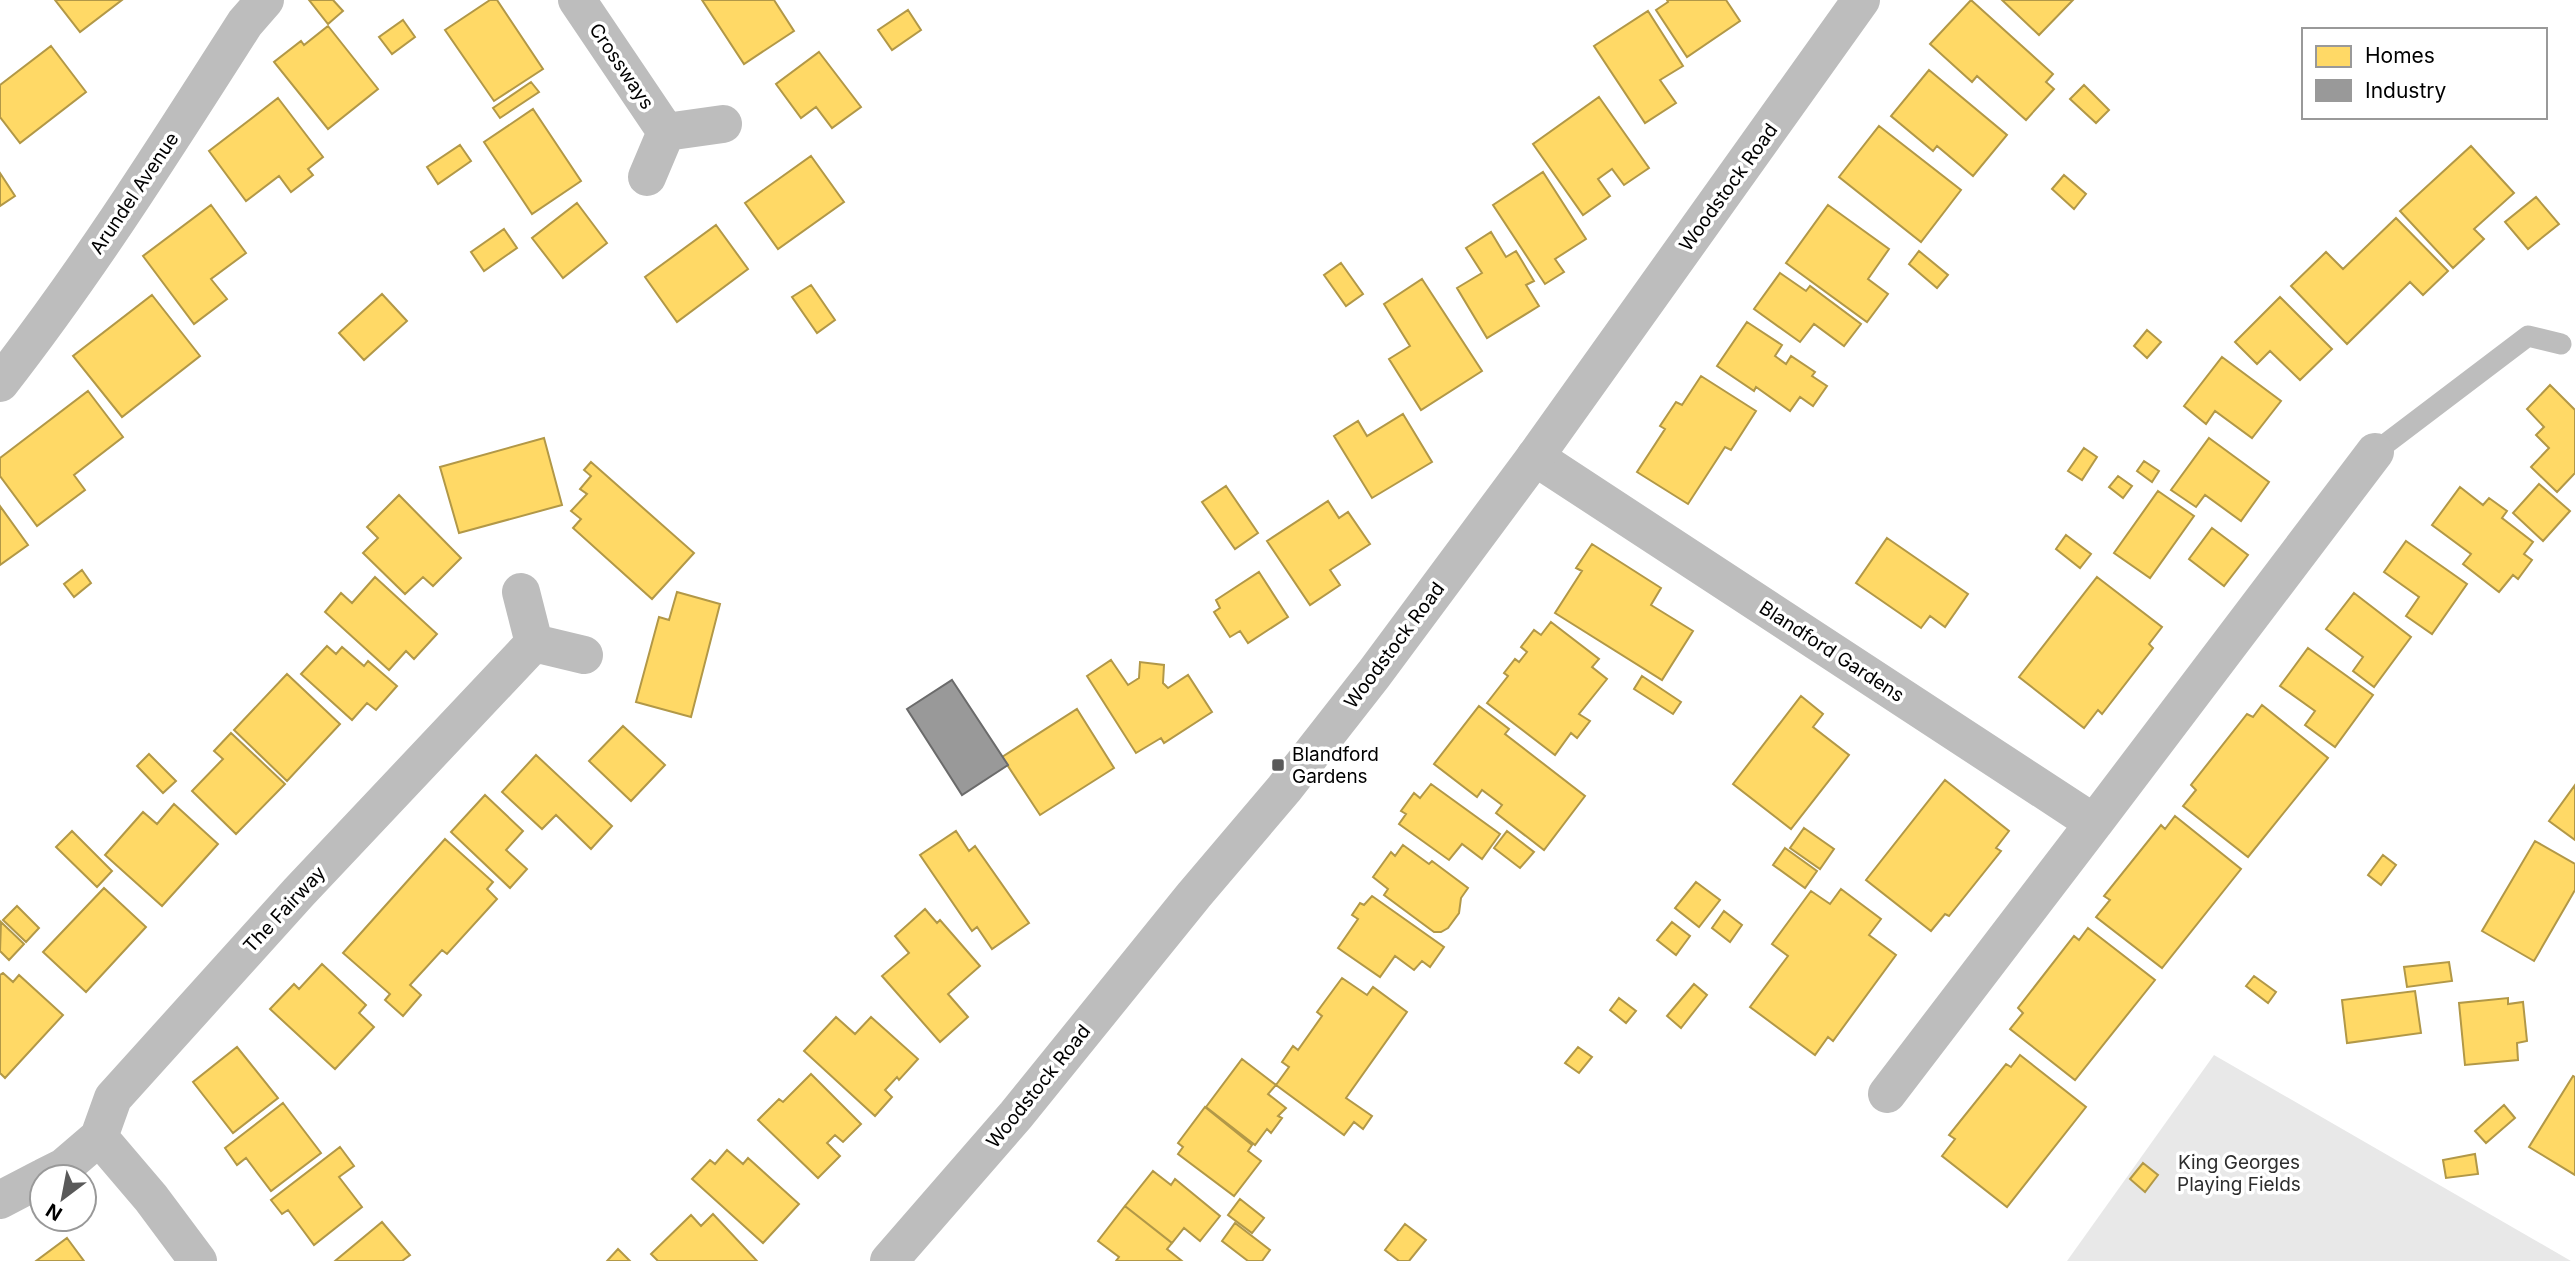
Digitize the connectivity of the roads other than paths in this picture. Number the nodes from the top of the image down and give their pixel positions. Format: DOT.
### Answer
graph roads {
  1 [pos="265,0"];
  2 [pos="577,0"];
  3 [pos="1861,0"];
  4 [pos="723,124"];
  5 [pos="666,132"];
  6 [pos="647,177"];
  7 [pos="2561,344"];
  8 [pos="0,383"];
  9 [pos="2375,452"];
  10 [pos="1535,457"];
  11 [pos="521,592"];
  12 [pos="534,643"];
  13 [pos="584,655"];
  14 [pos="2094,823"];
  15 [pos="1887,1094"];
  16 [pos="99,1137"];
  17 [pos="69,1163"];
  18 [pos="28,1186"];
  19 [pos="0,1200"];
  20 [pos="198,1261"];
  21 [pos="889,1261"];
  1 -- 8 [label="street, Arundel Avenue"];
  2 -- 5 [label="street, Crossways"];
  3 -- 10 [label="street, Woodstock Road"];
  4 -- 5 [label="street"];
  5 -- 6 [label="street"];
  7 -- 9 [label="lane"];
  9 -- 14 [label="street"];
  10 -- 14 [label="street, Blandford Gardens"];
  10 -- 21 [label="street, Woodstock Road"];
  11 -- 12 [label="street"];
  12 -- 13 [label="street"];
  12 -- 16 [label="street, The Fairway"];
  14 -- 15 [label="street"];
  16 -- 17 [label="street, The Fairway"];
  16 -- 20 [label="street"];
  18 -- 19 [label="street, The Fairway"];
}
